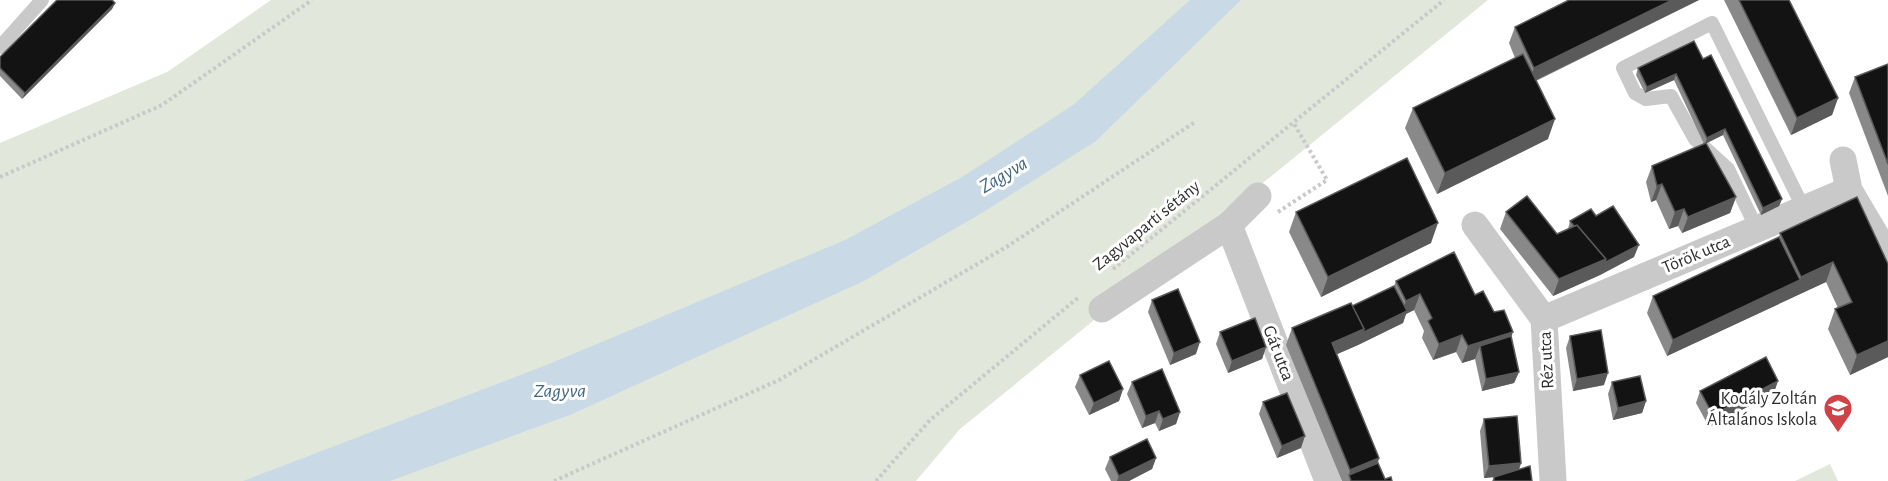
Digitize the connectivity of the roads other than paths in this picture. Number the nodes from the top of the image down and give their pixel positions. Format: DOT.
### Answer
graph roads {
  1 [pos="42,0"];
  2 [pos="0,47"];
  3 [pos="1843,160"];
  4 [pos="1849,190"];
  5 [pos="1267,205"];
  6 [pos="1804,209"];
  7 [pos="1229,225"];
  8 [pos="1475,225"];
  9 [pos="1757,229"];
  10 [pos="1888,256"];
  11 [pos="1093,301"];
  12 [pos="1544,319"];
  13 [pos="1328,481"];
  14 [pos="1553,481"];
  1 -- 2 [label="lane"];
  3 -- 4 [label="street"];
  4 -- 6 [label="street, Török utca"];
  4 -- 10 [label="street"];
  5 -- 7 [label="street"];
  6 -- 9 [label="street, Török utca"];
  6 -- 9 [label="lane"];
  7 -- 11 [label="street"];
  7 -- 13 [label="street, Gát utca"];
  8 -- 12 [label="street, Réz utca"];
  9 -- 12 [label="street, Török utca"];
  12 -- 14 [label="street, Réz utca"];
}
